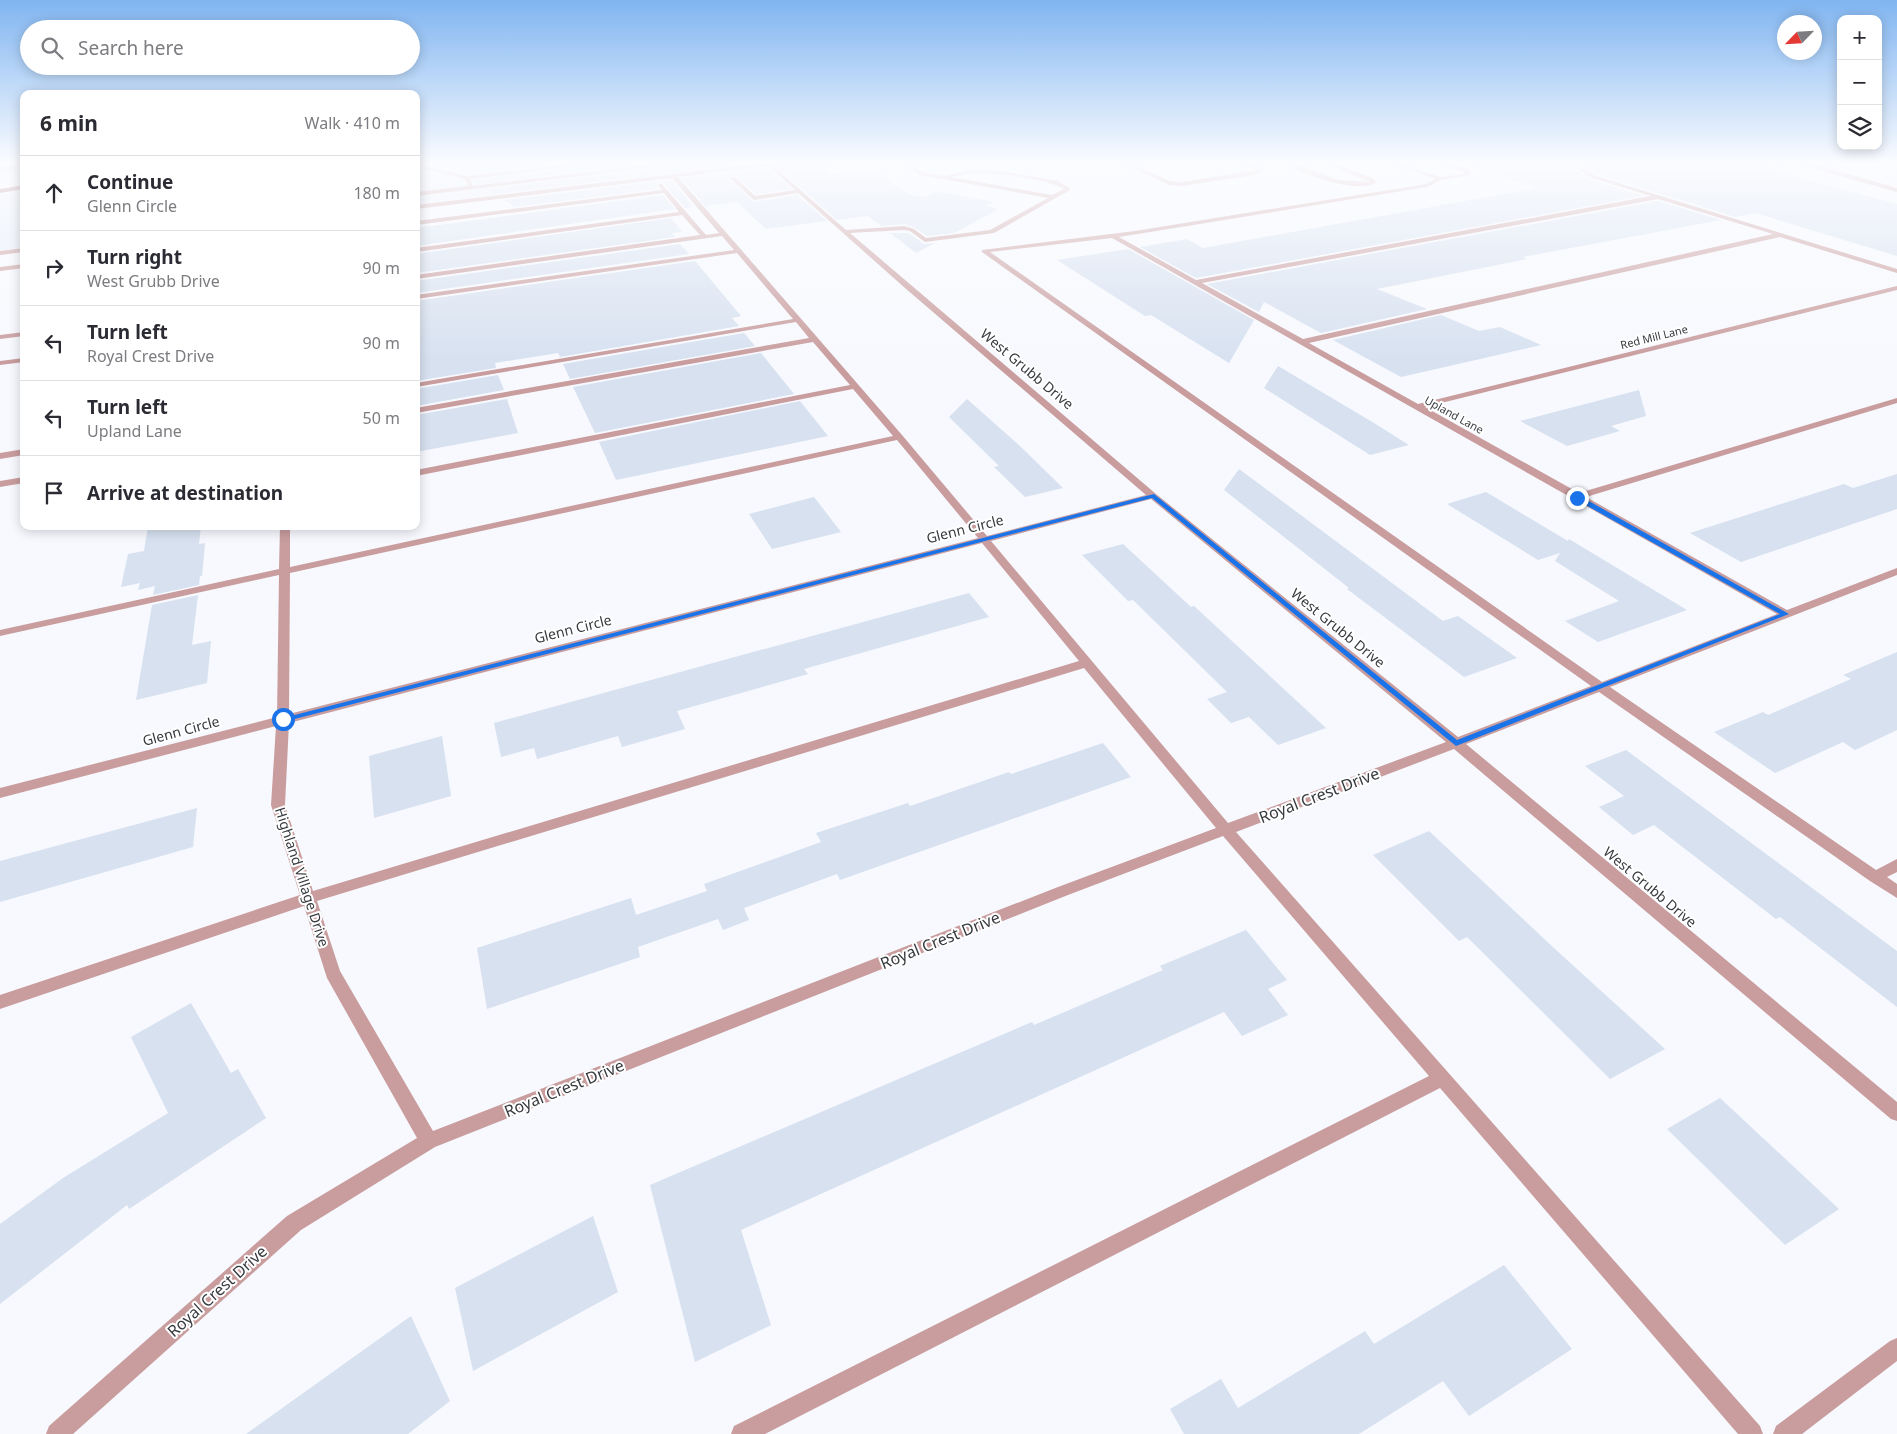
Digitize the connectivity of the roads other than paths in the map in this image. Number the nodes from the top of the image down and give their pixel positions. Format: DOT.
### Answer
graph roads {
  1 [pos="575,228"];
  2 [pos="697,228"];
  3 [pos="718,228"];
  4 [pos="841,228"];
  5 [pos="1002,228"];
  6 [pos="1157,228"];
  7 [pos="1489,228"];
  8 [pos="1756,228"];
  9 [pos="845,232"];
  10 [pos="723,234"];
  11 [pos="1112,235"];
  12 [pos="1779,235"];
  13 [pos="704,236"];
  14 [pos="420,249"];
  15 [pos="20,250"];
  16 [pos="739,251"];
  17 [pos="0,253"];
  18 [pos="20,266"];
  19 [pos="0,269"];
  20 [pos="1897,271"];
  21 [pos="420,276"];
  22 [pos="1195,282"];
  23 [pos="1897,288"];
  24 [pos="420,296"];
  25 [pos="798,320"];
  26 [pos="20,334"];
  27 [pos="0,337"];
  28 [pos="815,339"];
  29 [pos="1301,342"];
  30 [pos="20,360"];
  31 [pos="0,363"];
  32 [pos="420,384"];
  33 [pos="855,386"];
  34 [pos="1897,400"];
  35 [pos="1416,407"];
  36 [pos="420,410"];
  37 [pos="899,437"];
  38 [pos="20,453"];
  39 [pos="0,456"];
  40 [pos="420,472"];
  41 [pos="20,481"];
  42 [pos="0,484"];
  43 [pos="1154,496"];
  44 [pos="1577,498"];
  45 [pos="285,530"];
  46 [pos="984,540"];
  47 [pos="284,570"];
  48 [pos="1897,571"];
  49 [pos="1786,614"];
  50 [pos="0,633"];
  51 [pos="1087,663"];
  52 [pos="1601,686"];
  53 [pos="283,719"];
  54 [pos="1456,743"];
  55 [pos="0,793"];
  56 [pos="1226,830"];
  57 [pos="1897,865"];
  58 [pos="1875,877"];
  59 [pos="1897,892"];
  60 [pos="309,898"];
  61 [pos="0,1002"];
  62 [pos="1442,1078"];
  63 [pos="1897,1113"];
  64 [pos="429,1141"];
  65 [pos="1897,1348"];
  66 [pos="57,1434"];
  67 [pos="742,1434"];
  68 [pos="1752,1434"];
  69 [pos="1784,1434"];
  1 -- 14 [label="street"];
  2 -- 13 [label="street"];
  3 -- 10 [label="street"];
  4 -- 9 [label="street, West Grubb Drive"];
  5 -- 9 [label="street"];
  6 -- 11 [label="street"];
  7 -- 22 [label="street"];
  8 -- 12 [label="street"];
  9 -- 43 [label="street, West Grubb Drive"];
  10 -- 13 [label="street"];
  10 -- 16 [label="street"];
  11 -- 22 [label="street, Upland Lane"];
  11 -- 52 [label="street"];
  12 -- 20 [label="street"];
  12 -- 29 [label="street"];
  13 -- 21 [label="street"];
  15 -- 17 [label="street"];
  16 -- 24 [label="street"];
  16 -- 25 [label="street"];
  18 -- 19 [label="street"];
  22 -- 29 [label="street, Upland Lane"];
  23 -- 35 [label="street, Red Mill Lane"];
  25 -- 28 [label="street"];
  25 -- 32 [label="street"];
  26 -- 27 [label="street"];
  28 -- 33 [label="street"];
  28 -- 36 [label="street"];
  29 -- 35 [label="street, Upland Lane"];
  30 -- 31 [label="street"];
  33 -- 37 [label="street"];
  33 -- 40 [label="street"];
  34 -- 44 [label="street"];
  35 -- 44 [label="street, Upland Lane"];
  37 -- 46 [label="street"];
  37 -- 47 [label="street"];
  38 -- 39 [label="street"];
  41 -- 42 [label="street"];
  43 -- 46 [label="street, Glenn Circle"];
  43 -- 54 [label="street, West Grubb Drive"];
  44 -- 49 [label="street, Upland Lane"];
  45 -- 47 [label="street, Highland Village Drive"];
  46 -- 51 [label="street"];
  46 -- 53 [label="street, Glenn Circle"];
  47 -- 50 [label="street"];
  47 -- 53 [label="street, Highland Village Drive"];
  48 -- 49 [label="street, Royal Crest Drive"];
  49 -- 52 [label="street, Royal Crest Drive"];
  51 -- 56 [label="street"];
  51 -- 60 [label="street"];
  52 -- 54 [label="street, Royal Crest Drive"];
  52 -- 58 [label="street"];
  53 -- 55 [label="street, Glenn Circle"];
  53 -- 60 [label="street, Highland Village Drive"];
  54 -- 56 [label="street, Royal Crest Drive"];
  54 -- 63 [label="street, West Grubb Drive"];
  56 -- 62 [label="street"];
  56 -- 64 [label="street, Royal Crest Drive"];
  57 -- 58 [label="street"];
  58 -- 59 [label="street"];
  60 -- 61 [label="street"];
  60 -- 64 [label="street, Highland Village Drive"];
  62 -- 67 [label="street"];
  62 -- 68 [label="street"];
  64 -- 66 [label="street, Royal Crest Drive"];
  65 -- 69 [label="street"];
}
